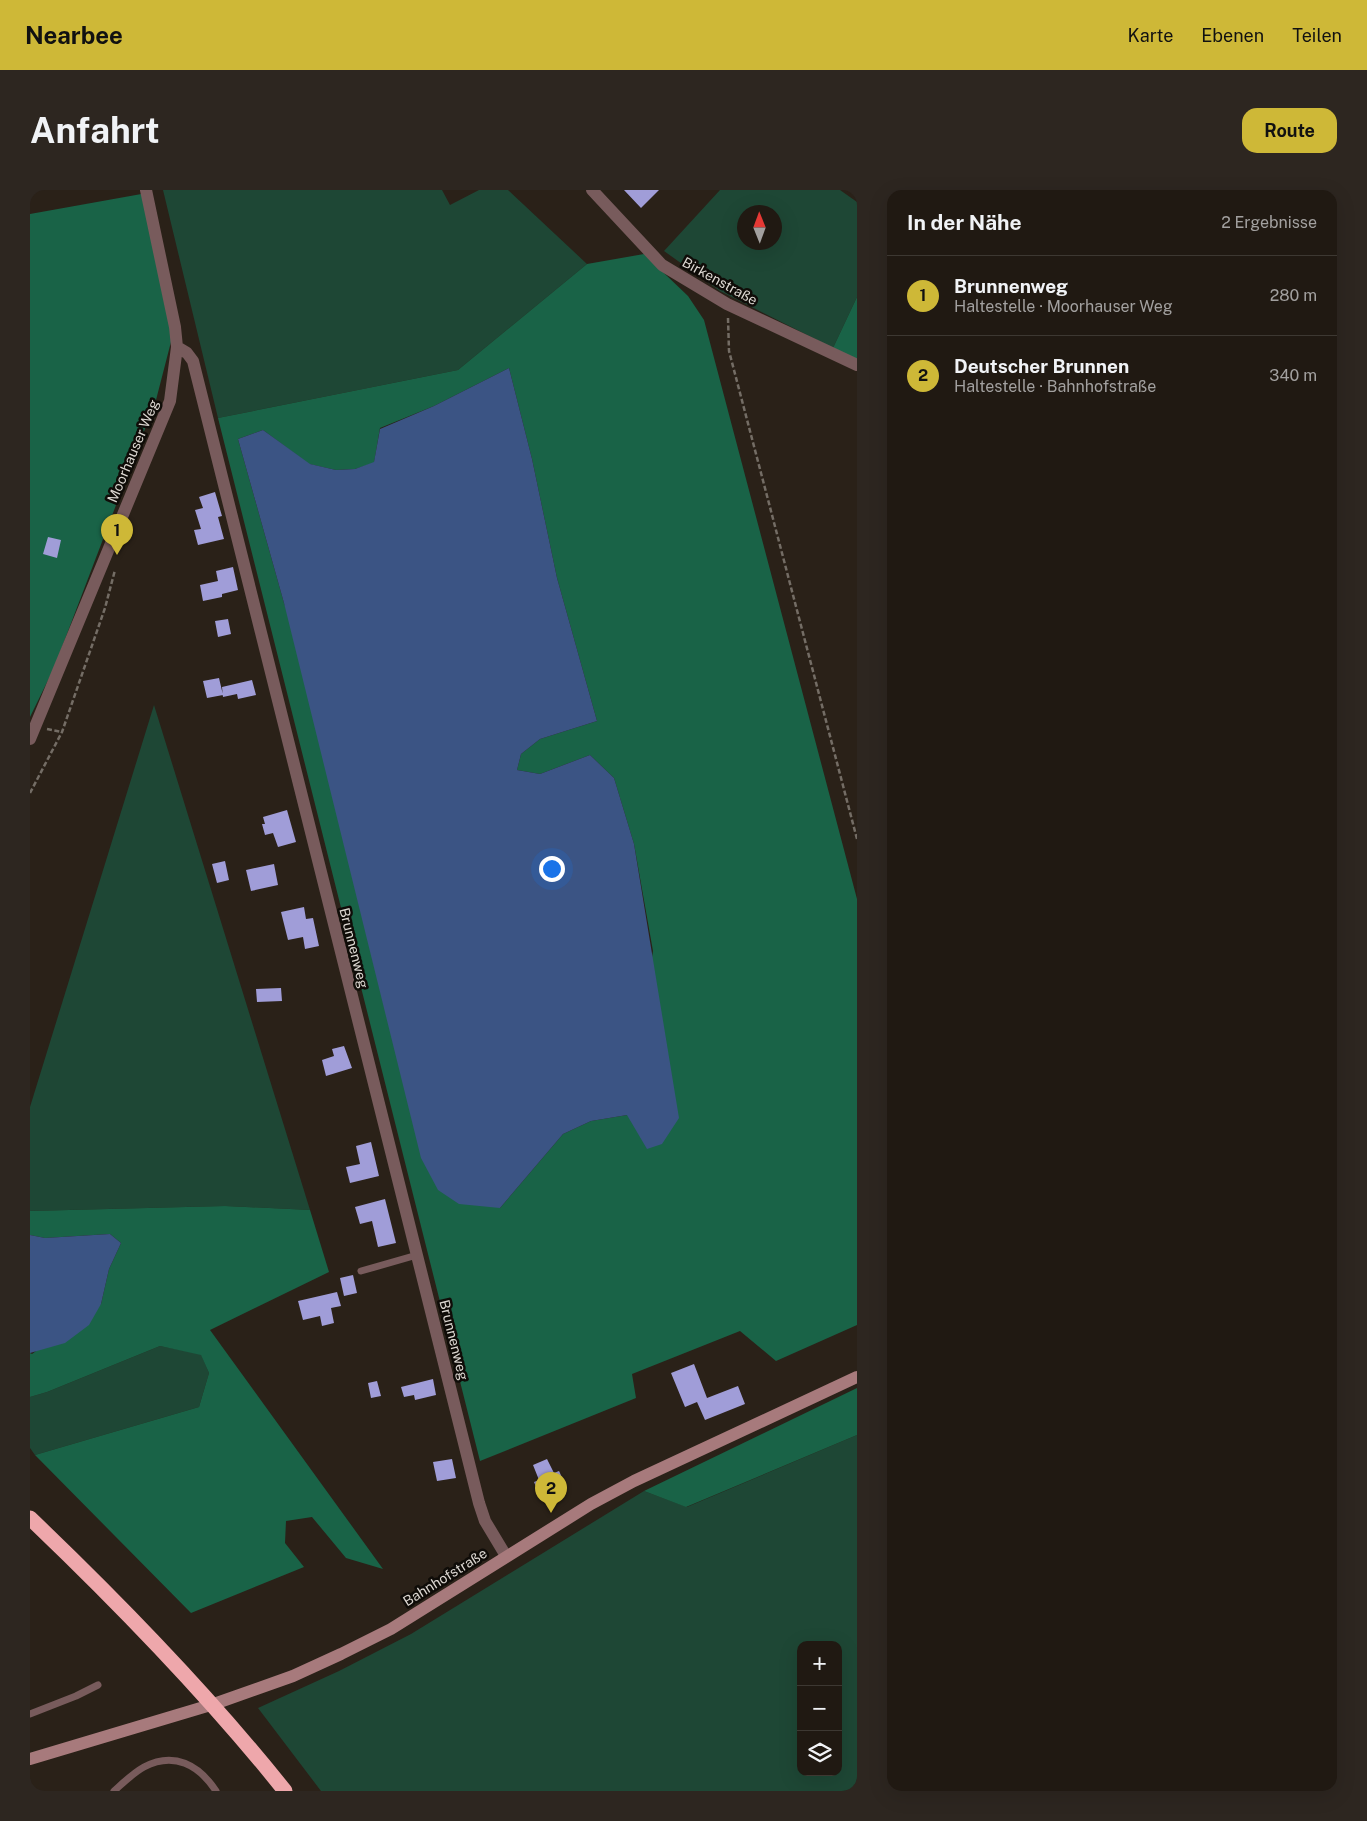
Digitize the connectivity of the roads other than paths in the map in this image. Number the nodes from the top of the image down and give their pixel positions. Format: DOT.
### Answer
graph roads {
  1 [pos="146,190"];
  2 [pos="592,190"];
  3 [pos="178,347"];
  4 [pos="857,366"];
  5 [pos="30,739"];
  6 [pos="417,1255"];
  7 [pos="361,1271"];
  8 [pos="857,1377"];
  9 [pos="30,1518"];
  10 [pos="506,1556"];
  11 [pos="98,1685"];
  12 [pos="30,1714"];
  13 [pos="30,1759"];
  14 [pos="114,1791"];
  15 [pos="216,1791"];
  16 [pos="285,1791"];
  1 -- 3 [label="street, Moorhauser Weg"];
  2 -- 4 [label="street, Birkenstraße"];
  3 -- 5 [label="street, Moorhauser Weg"];
  3 -- 6 [label="street, Brunnenweg"];
  6 -- 7 [label="lane"];
  6 -- 10 [label="street, Brunnenweg"];
  8 -- 10 [label="street, Bahnhofstraße"];
  9 -- 16 [label="highway"];
  10 -- 13 [label="street, Bahnhofstraße"];
  11 -- 12 [label="lane"];
  14 -- 15 [label="lane"];
}
